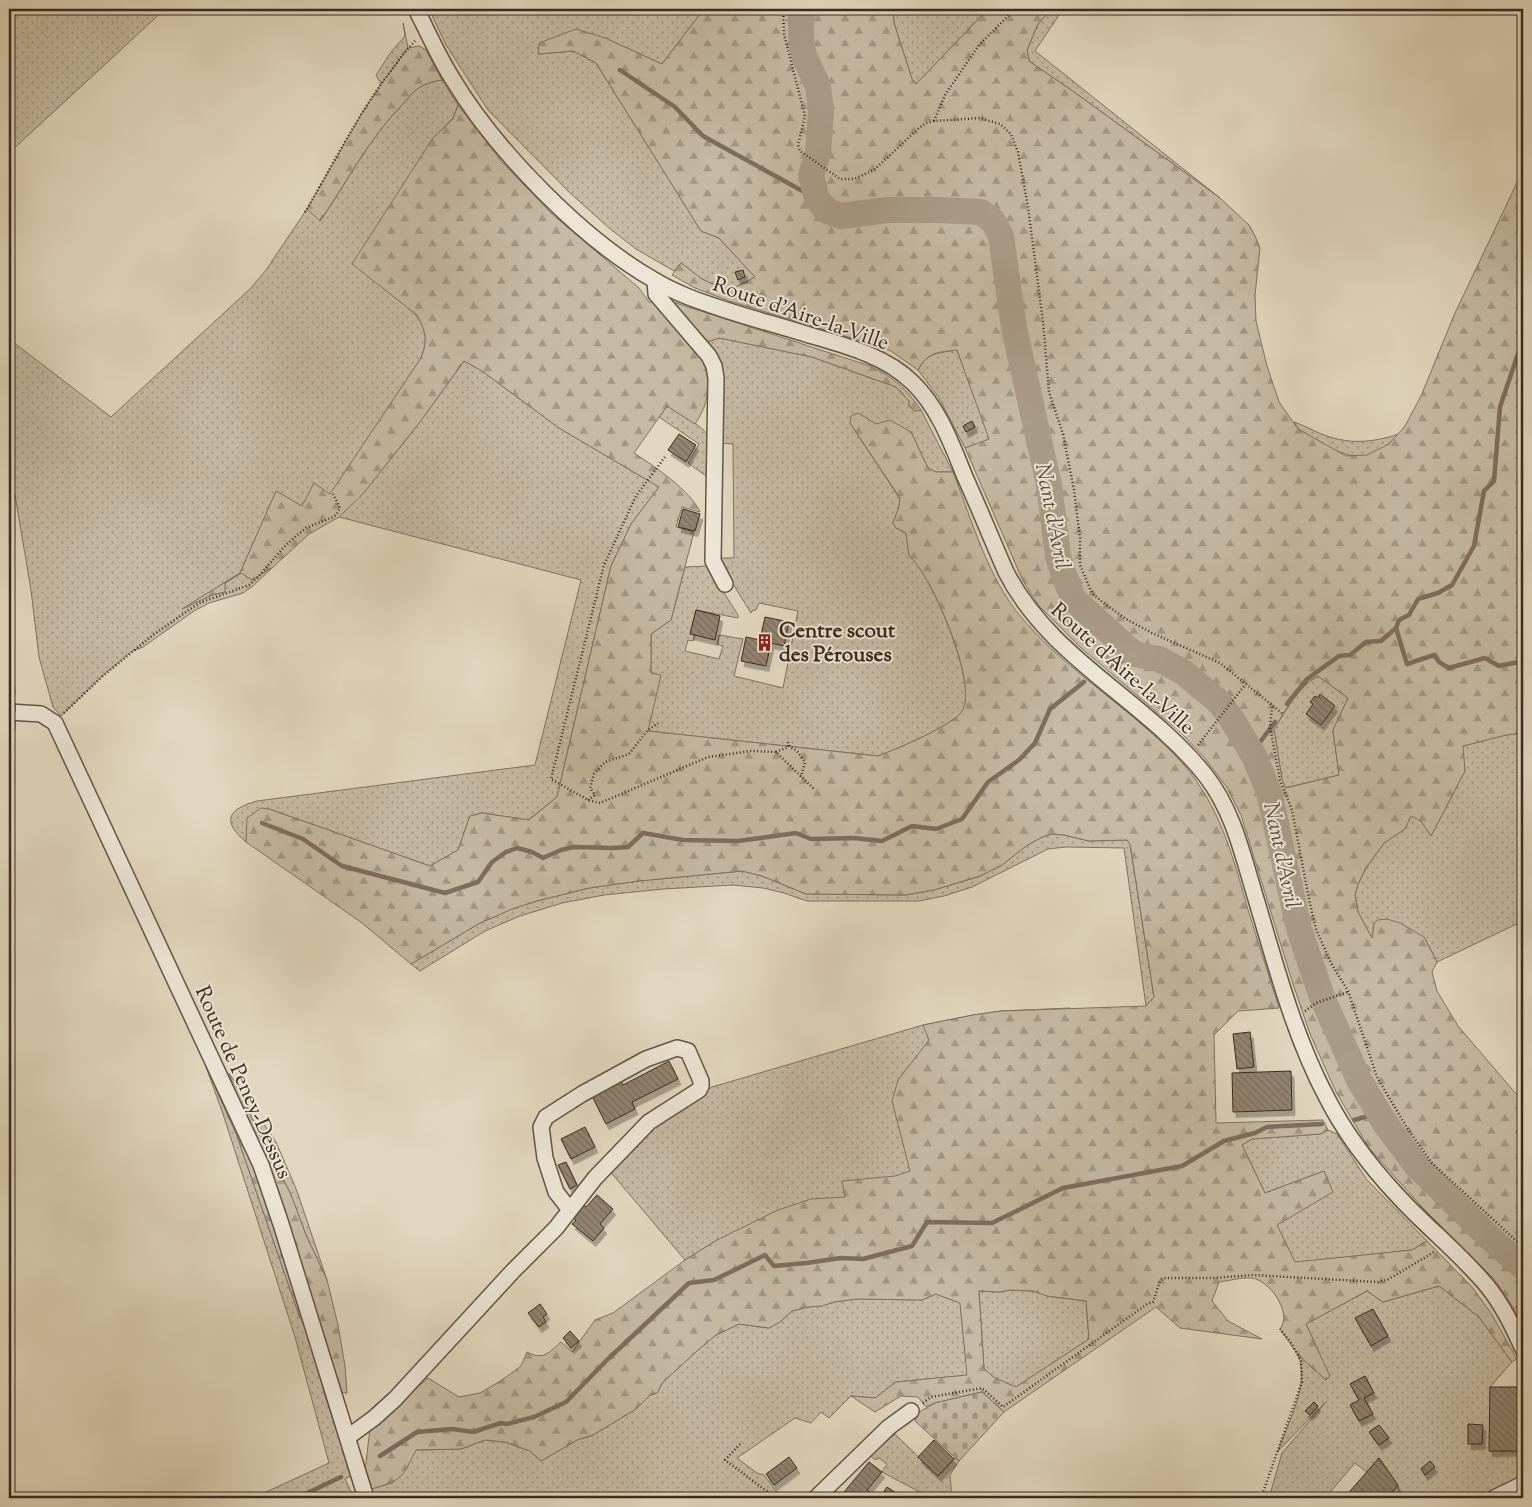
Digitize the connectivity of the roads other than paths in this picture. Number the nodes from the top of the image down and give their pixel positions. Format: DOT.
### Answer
graph roads {
  1 [pos="416,9"];
  2 [pos="655,281"];
  3 [pos="725,584"];
  4 [pos="9,712"];
  5 [pos="570,1210"];
  6 [pos="1523,1349"];
  7 [pos="911,1411"];
  8 [pos="348,1436"];
  9 [pos="1523,1484"];
  10 [pos="366,1498"];
  11 [pos="816,1498"];
  12 [pos="1494,1498"];
  1 -- 2 [label="street, Route d'Aire-la-Ville"];
  2 -- 3 [label="street"];
  2 -- 6 [label="street, Route d'Aire-la-Ville"];
  4 -- 8 [label="street, Route de Peney-Dessus"];
  5 -- 5 [label="street"];
  5 -- 8 [label="street"];
  7 -- 11 [label="street"];
  8 -- 10 [label="street, Route de Peney-Dessus"];
  9 -- 12 [label="street"];
}
